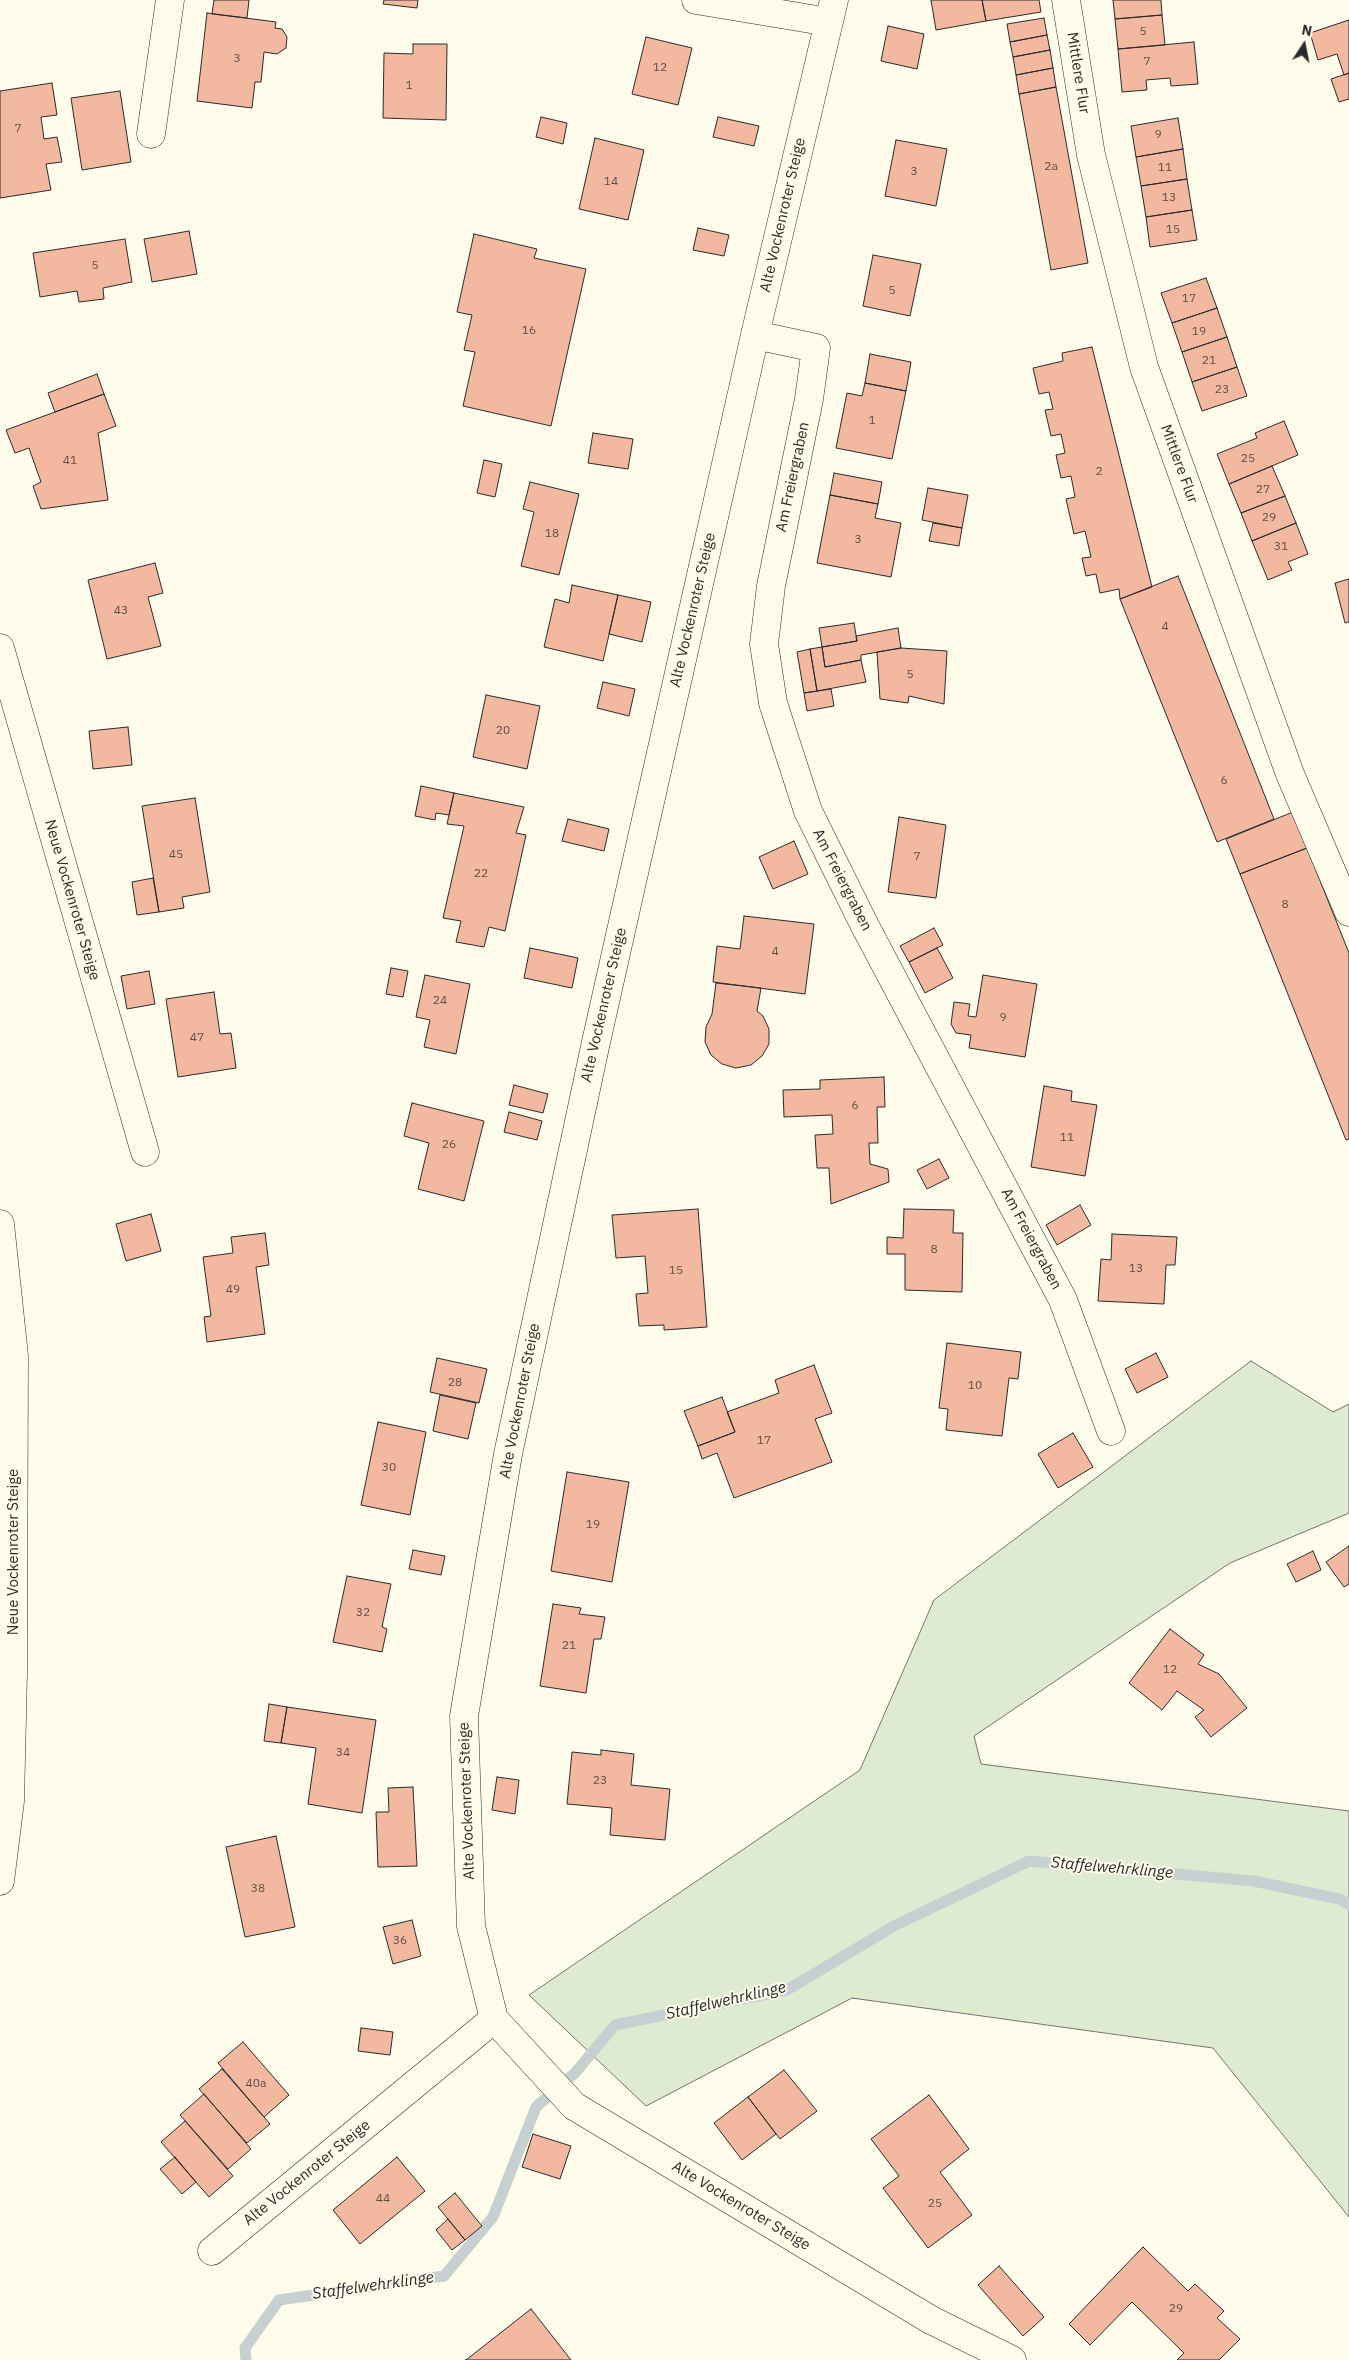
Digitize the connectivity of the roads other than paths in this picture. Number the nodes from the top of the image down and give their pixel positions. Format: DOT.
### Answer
graph roads {
  1 [pos="170,0"];
  2 [pos="696,0"];
  3 [pos="1066,0"];
  4 [pos="831,11"];
  5 [pos="151,134"];
  6 [pos="755,335"];
  7 [pos="0,648"];
  8 [pos="1349,912"];
  9 [pos="145,1152"];
  10 [pos="0,1224"];
  11 [pos="1111,1431"];
  12 [pos="0,1880"];
  13 [pos="494,2019"];
  14 [pos="212,2251"];
  15 [pos="1012,2360"];
  1 -- 5 [label="street"];
  2 -- 4 [label="street"];
  3 -- 8 [label="street, Mittlere Flur"];
  4 -- 6 [label="street, Alte Vockenroter Steige"];
  6 -- 11 [label="street, Am Freiergraben"];
  6 -- 13 [label="street, Alte Vockenroter Steige"];
  7 -- 9 [label="street, Neue Vockenroter Steige"];
  10 -- 12 [label="street, Neue Vockenroter Steige"];
  13 -- 14 [label="street, Alte Vockenroter Steige"];
  13 -- 15 [label="street, Alte Vockenroter Steige"];
}
